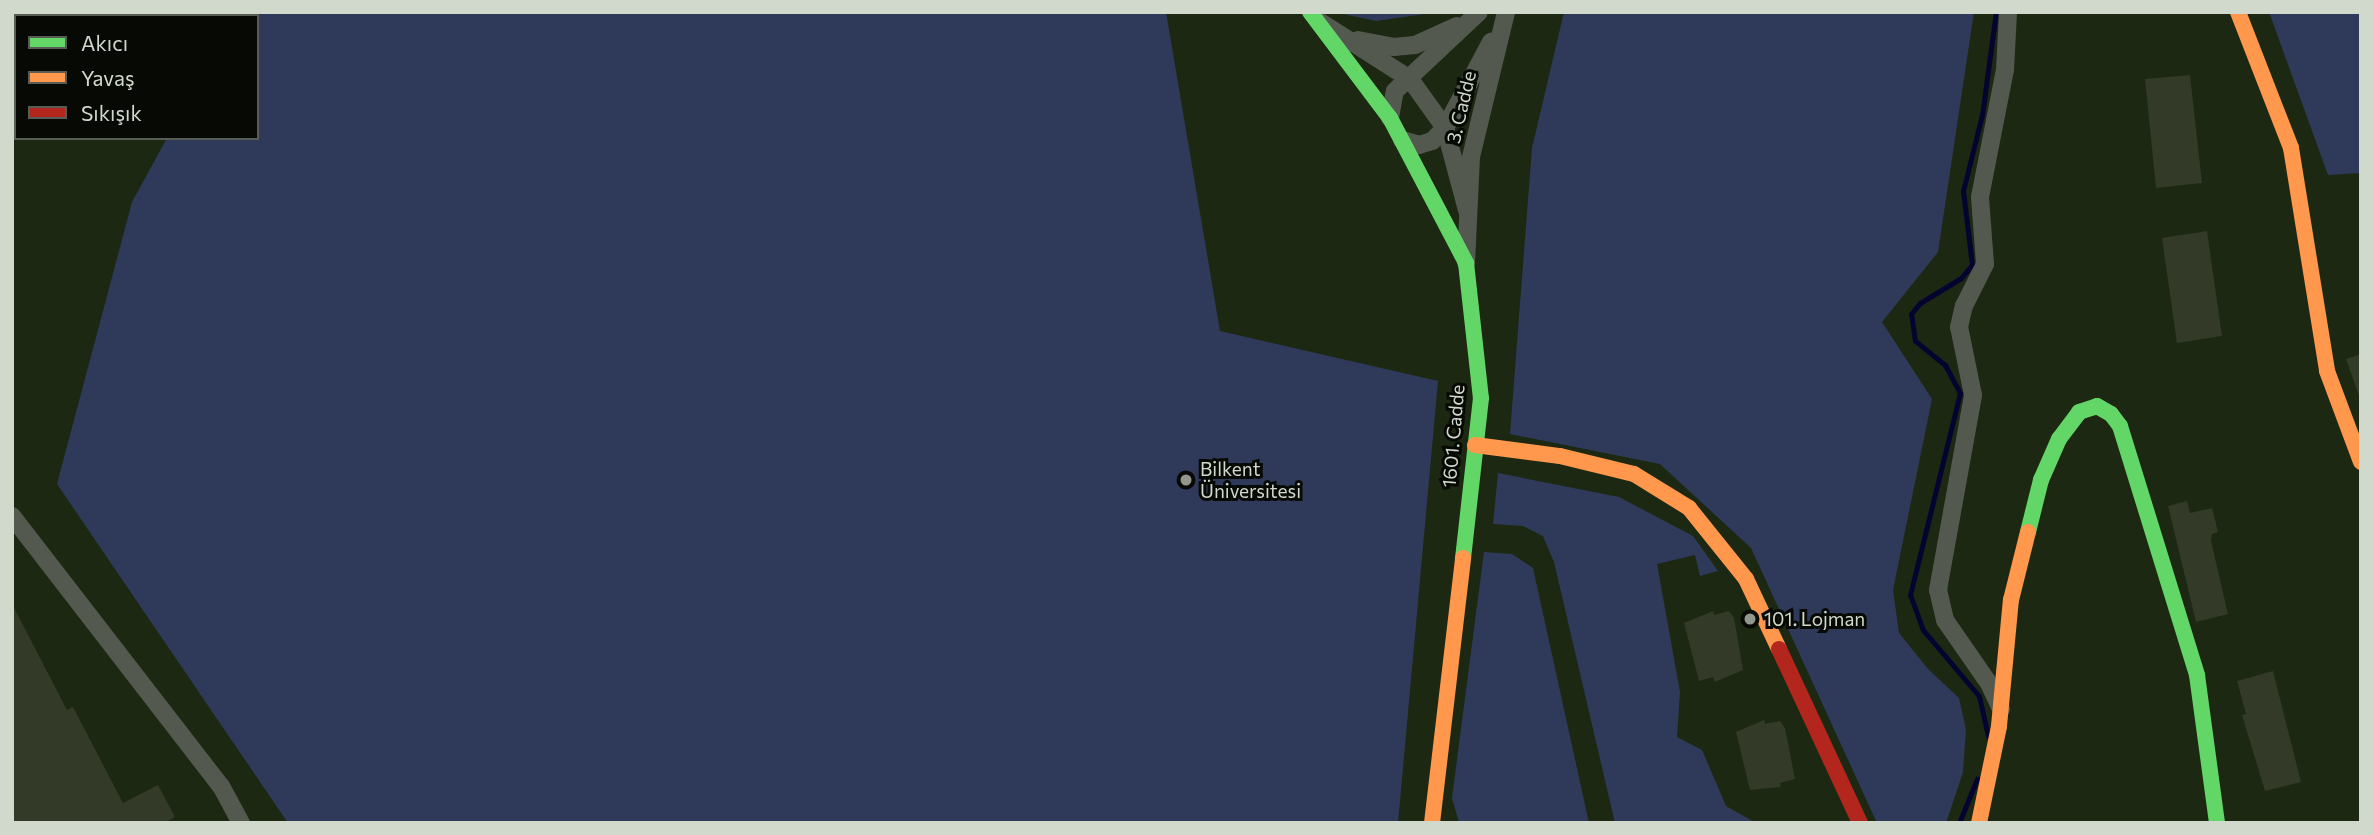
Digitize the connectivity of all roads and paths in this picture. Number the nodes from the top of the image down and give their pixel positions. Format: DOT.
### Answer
graph roads {
  1 [pos="1478,12"];
  2 [pos="2008,12"];
  3 [pos="2238,12"];
  4 [pos="1506,13"];
  5 [pos="1313,16"];
  6 [pos="1344,37"];
  7 [pos="1410,79"];
  8 [pos="1390,118"];
  9 [pos="1445,128"];
  10 [pos="1402,140"];
  11 [pos="1467,210"];
  12 [pos="1466,263"];
  13 [pos="1475,445"];
  14 [pos="2361,461"];
  15 [pos="12,516"];
  16 [pos="2001,709"];
  17 [pos="241,823"];
  18 [pos="1432,823"];
  19 [pos="1860,823"];
  20 [pos="1979,823"];
  21 [pos="2217,823"];
  1 -- 6 [label="street"];
  1 -- 7 [label="street, 3. Cadde"];
  2 -- 16 [label="street"];
  3 -- 14 [label="street"];
  4 -- 9 [label="street, 3. Cadde"];
  4 -- 11 [label="street, 3. Cadde"];
  5 -- 6 [label="street, 3. Cadde"];
  5 -- 8 [label="street, 1601. Cadde"];
  6 -- 7 [label="street, 3. Cadde"];
  7 -- 8 [label="street, 3. Cadde"];
  7 -- 9 [label="street, 3. Cadde"];
  8 -- 10 [label="street, 1601. Cadde"];
  9 -- 10 [label="street, 3. Cadde"];
  9 -- 11 [label="street, 3. Cadde"];
  10 -- 12 [label="street, 1601. Cadde"];
  11 -- 12 [label="street, 3. Cadde"];
  12 -- 13 [label="street, 1601. Cadde"];
  13 -- 18 [label="street, 1601. Cadde"];
  13 -- 19 [label="street"];
  15 -- 17 [label="street"];
  16 -- 20 [label="street"];
  16 -- 21 [label="street"];
}
